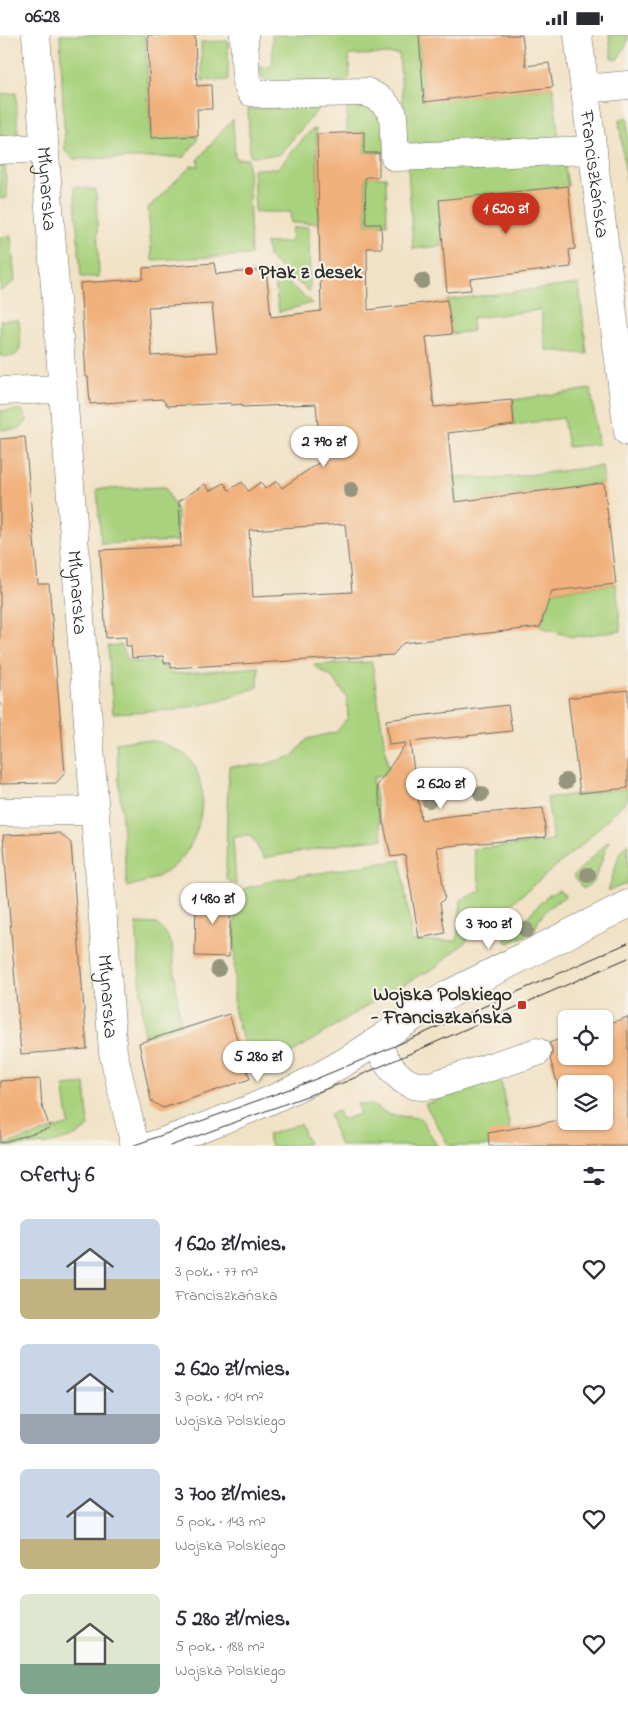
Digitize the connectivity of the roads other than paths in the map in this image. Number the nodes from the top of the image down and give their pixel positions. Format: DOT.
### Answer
graph roads {
  1 [pos="36,35"];
  2 [pos="244,35"];
  3 [pos="578,35"];
  4 [pos="628,85"];
  5 [pos="585,89"];
  6 [pos="44,148"];
  7 [pos="0,150"];
  8 [pos="593,150"];
  9 [pos="62,389"];
  10 [pos="0,391"];
  11 [pos="628,433"];
  12 [pos="94,811"];
  13 [pos="0,812"];
  14 [pos="628,904"];
  15 [pos="376,1042"];
  16 [pos="537,1053"];
  17 [pos="136,1146"];
  18 [pos="151,1146"];
  1 -- 6 [label="street, Młynarska"];
  2 -- 8 [label="street"];
  3 -- 5 [label="street, Franciszkańska"];
  4 -- 5 [label="street"];
  5 -- 8 [label="street, Franciszkańska"];
  6 -- 7 [label="street"];
  6 -- 9 [label="street, Młynarska"];
  8 -- 11 [label="street, Franciszkańska"];
  9 -- 10 [label="street"];
  9 -- 12 [label="street, Młynarska"];
  12 -- 13 [label="street"];
  12 -- 17 [label="street, Młynarska"];
  14 -- 15 [label="street"];
  15 -- 16 [label="street"];
  15 -- 18 [label="street"];
}
